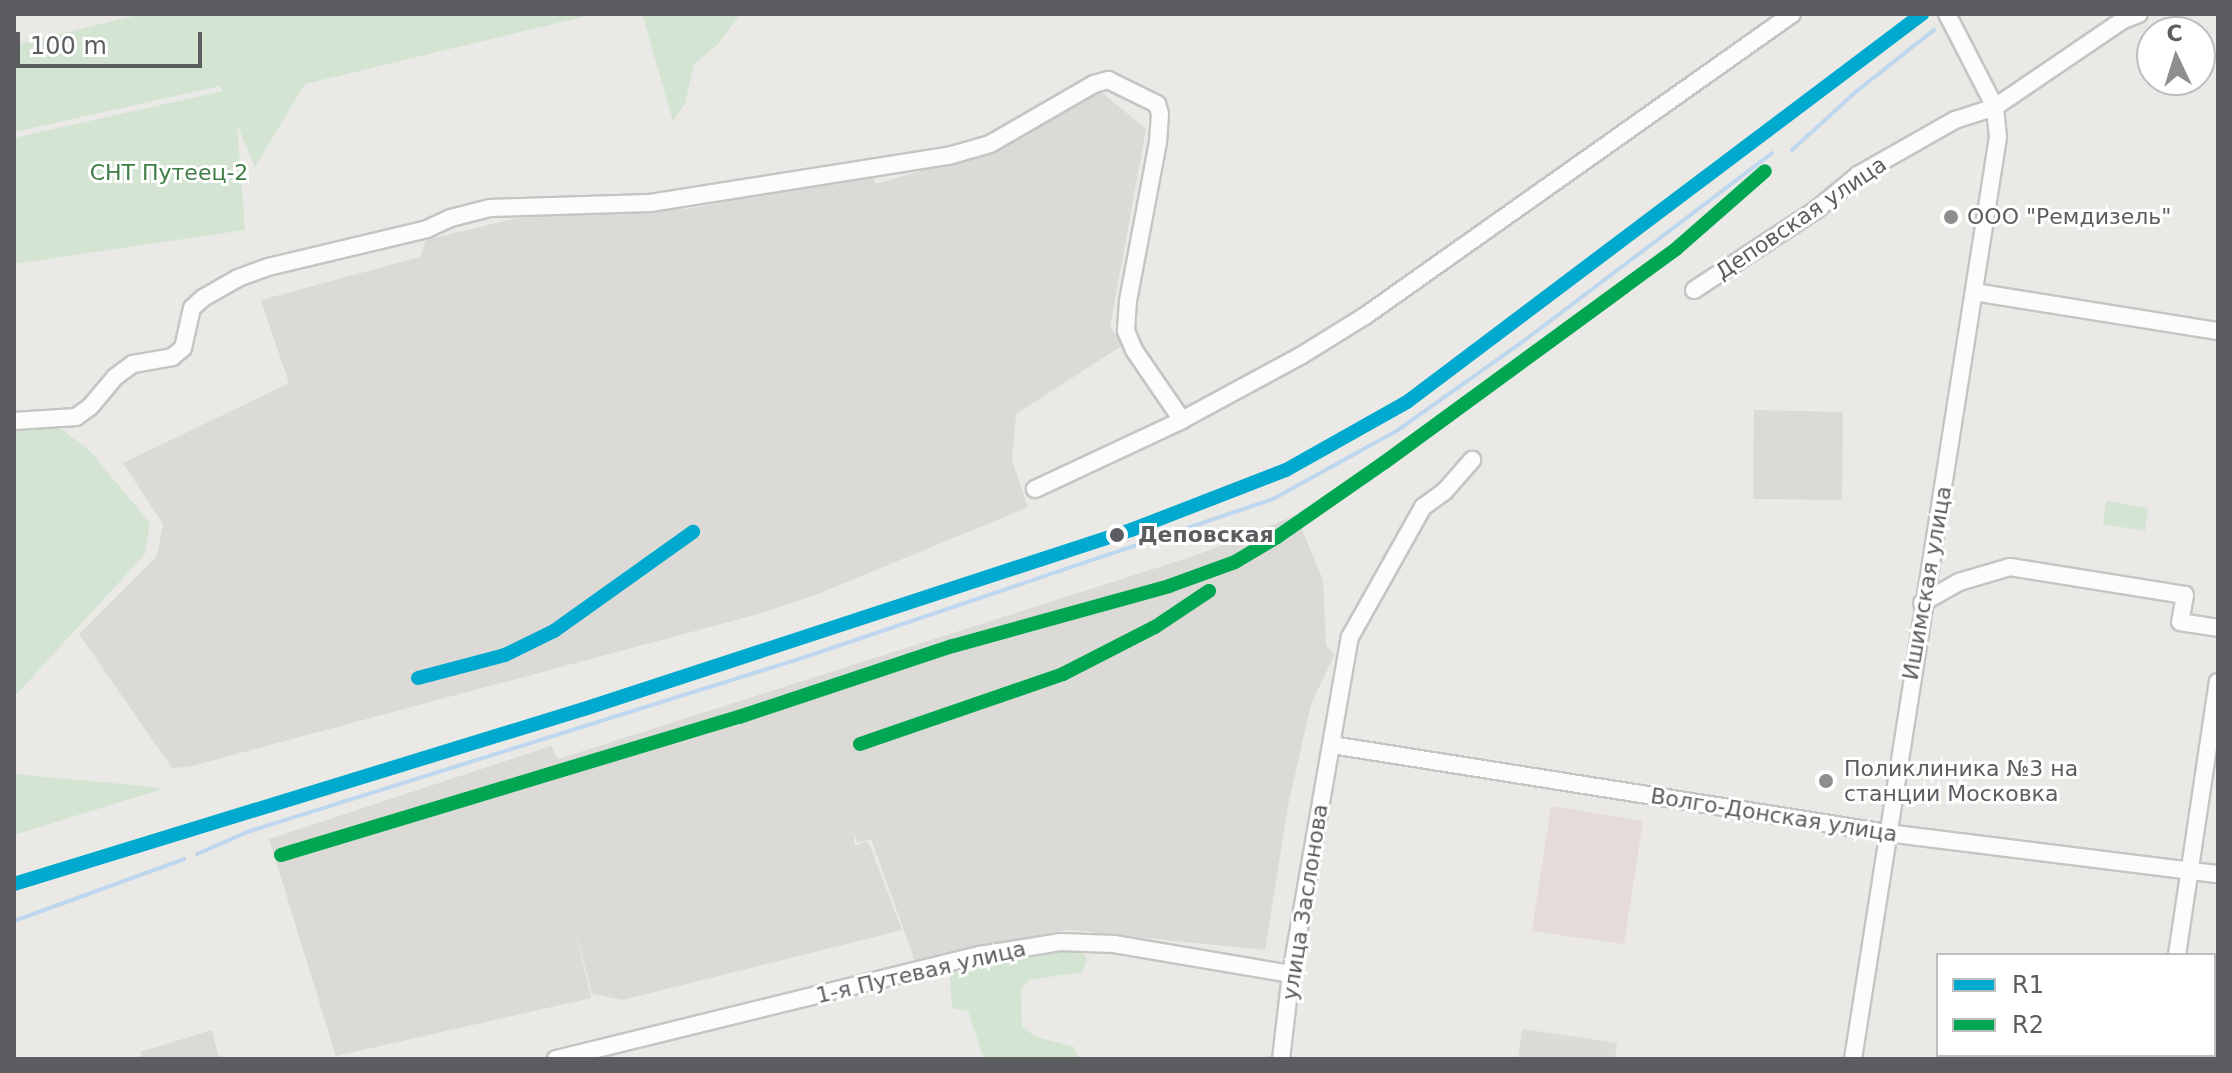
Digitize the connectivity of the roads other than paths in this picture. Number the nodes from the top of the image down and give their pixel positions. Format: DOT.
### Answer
graph roads {
  1 [pos="1792,14"];
  2 [pos="1947,14"];
  3 [pos="2139,14"];
  4 [pos="1995,107"];
  5 [pos="1694,290"];
  6 [pos="1974,292"];
  7 [pos="2218,331"];
  8 [pos="1182,420"];
  9 [pos="14,421"];
  10 [pos="1472,460"];
  11 [pos="1035,489"];
  12 [pos="1922,603"];
  13 [pos="2218,628"];
  14 [pos="2218,682"];
  15 [pos="1332,745"];
  16 [pos="1887,833"];
  17 [pos="2190,872"];
  18 [pos="2218,874"];
  19 [pos="2177,953"];
  20 [pos="1291,974"];
  21 [pos="556,1059"];
  22 [pos="1281,1059"];
  23 [pos="1853,1059"];
  1 -- 8 [label="street"];
  2 -- 4 [label="street"];
  3 -- 4 [label="street, Деповская улица"];
  4 -- 5 [label="street, Деповская улица"];
  4 -- 6 [label="street, Ишимская улица"];
  6 -- 7 [label="street"];
  6 -- 12 [label="street, Ишимская улица"];
  8 -- 9 [label="street"];
  8 -- 11 [label="street"];
  10 -- 15 [label="street"];
  12 -- 13 [label="street"];
  12 -- 16 [label="street, Ишимская улица"];
  14 -- 17 [label="street"];
  15 -- 16 [label="street, Волго-Донская улица"];
  15 -- 20 [label="street, улица Заслонова"];
  16 -- 17 [label="street, Волго-Донская улица"];
  16 -- 23 [label="street, Ишимская улица"];
  17 -- 18 [label="street, Волго-Донская улица"];
  17 -- 19 [label="street"];
  20 -- 21 [label="street, 1-я Путевая улица"];
  20 -- 22 [label="street, улица Заслонова"];
}
